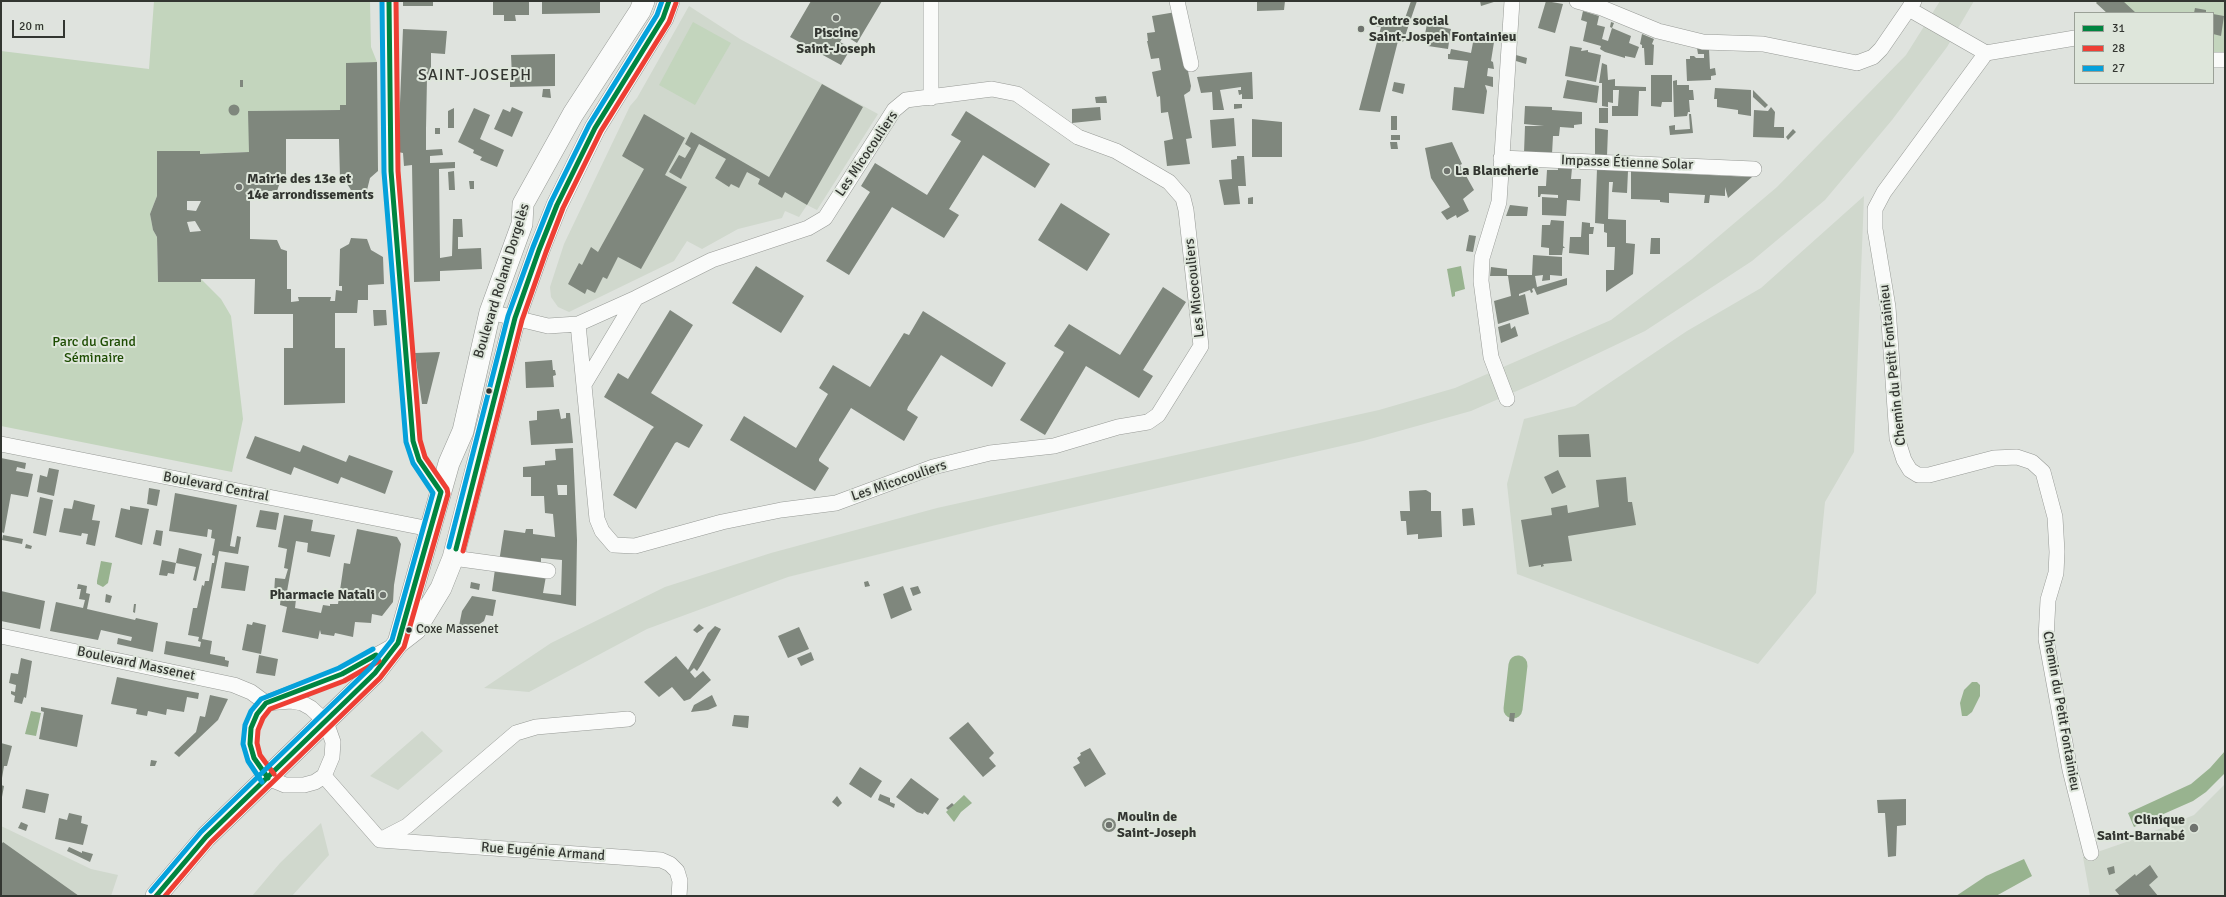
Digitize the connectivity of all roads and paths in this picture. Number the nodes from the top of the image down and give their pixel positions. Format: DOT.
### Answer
graph roads {
  1 [pos="389,1"];
  2 [pos="644,1"];
  3 [pos="669,1"];
  4 [pos="931,1"];
  5 [pos="1177,1"];
  6 [pos="1512,1"];
  7 [pos="1577,1"];
  8 [pos="1913,8"];
  9 [pos="2074,38"];
  10 [pos="1986,53"];
  11 [pos="2214,60"];
  12 [pos="2225,60"];
  13 [pos="1191,64"];
  14 [pos="931,98"];
  15 [pos="1501,158"];
  16 [pos="1754,168"];
  17 [pos="636,298"];
  18 [pos="490,312"];
  19 [pos="515,318"];
  20 [pos="578,324"];
  21 [pos="585,383"];
  22 [pos="1507,399"];
  23 [pos="1,444"];
  24 [pos="441,492"];
  25 [pos="430,529"];
  26 [pos="453,558"];
  27 [pos="548,571"];
  28 [pos="1,636"];
  29 [pos="398,643"];
  30 [pos="266,704"];
  31 [pos="628,719"];
  32 [pos="326,722"];
  33 [pos="324,776"];
  34 [pos="268,778"];
  35 [pos="380,840"];
  36 [pos="2091,853"];
  37 [pos="156,896"];
  38 [pos="679,896"];
  1 -- 24 [label="street"];
  2 -- 18 [label="main road, Boulevard Roland Dorgelès"];
  3 -- 19 [label="main road, Boulevard Roland Dorgelès"];
  4 -- 14 [label="street"];
  5 -- 13 [label="street"];
  6 -- 15 [label="street"];
  7 -- 8 [label="street"];
  8 -- 10 [label="street"];
  9 -- 10 [label="street"];
  10 -- 36 [label="street, Chemin du Petit Fontainieu"];
  11 -- 12 [label="street"];
  14 -- 17 [label="street, Les Micocouliers"];
  14 -- 21 [label="street, Les Micocouliers"];
  15 -- 16 [label="street, Impasse Étienne Solar"];
  15 -- 22 [label="street"];
  17 -- 20 [label="street, Les Micocouliers"];
  17 -- 21 [label="street"];
  18 -- 19 [label="street, Les Micocouliers"];
  18 -- 24 [label="main road, Boulevard Roland Dorgelès"];
  19 -- 20 [label="street, Les Micocouliers"];
  19 -- 26 [label="main road, Boulevard Roland Dorgelès"];
  20 -- 21 [label="street, Les Micocouliers"];
  23 -- 25 [label="street, Boulevard Central"];
  24 -- 25 [label="main road, Boulevard Roland Dorgelès"];
  25 -- 29 [label="main road, Boulevard Roland Dorgelès"];
  26 -- 27 [label="street"];
  26 -- 29 [label="main road, Boulevard Roland Dorgelès"];
  28 -- 30 [label="street, Boulevard Massenet"];
  29 -- 30 [label="street"];
  29 -- 32 [label="main road"];
  30 -- 32 [label="street"];
  30 -- 34 [label="street"];
  31 -- 35 [label="street"];
  32 -- 33 [label="street"];
  32 -- 34 [label="main road"];
  33 -- 34 [label="street"];
  33 -- 35 [label="street"];
  34 -- 37 [label="main road"];
  35 -- 38 [label="street, Rue Eugénie Armand"];
}
